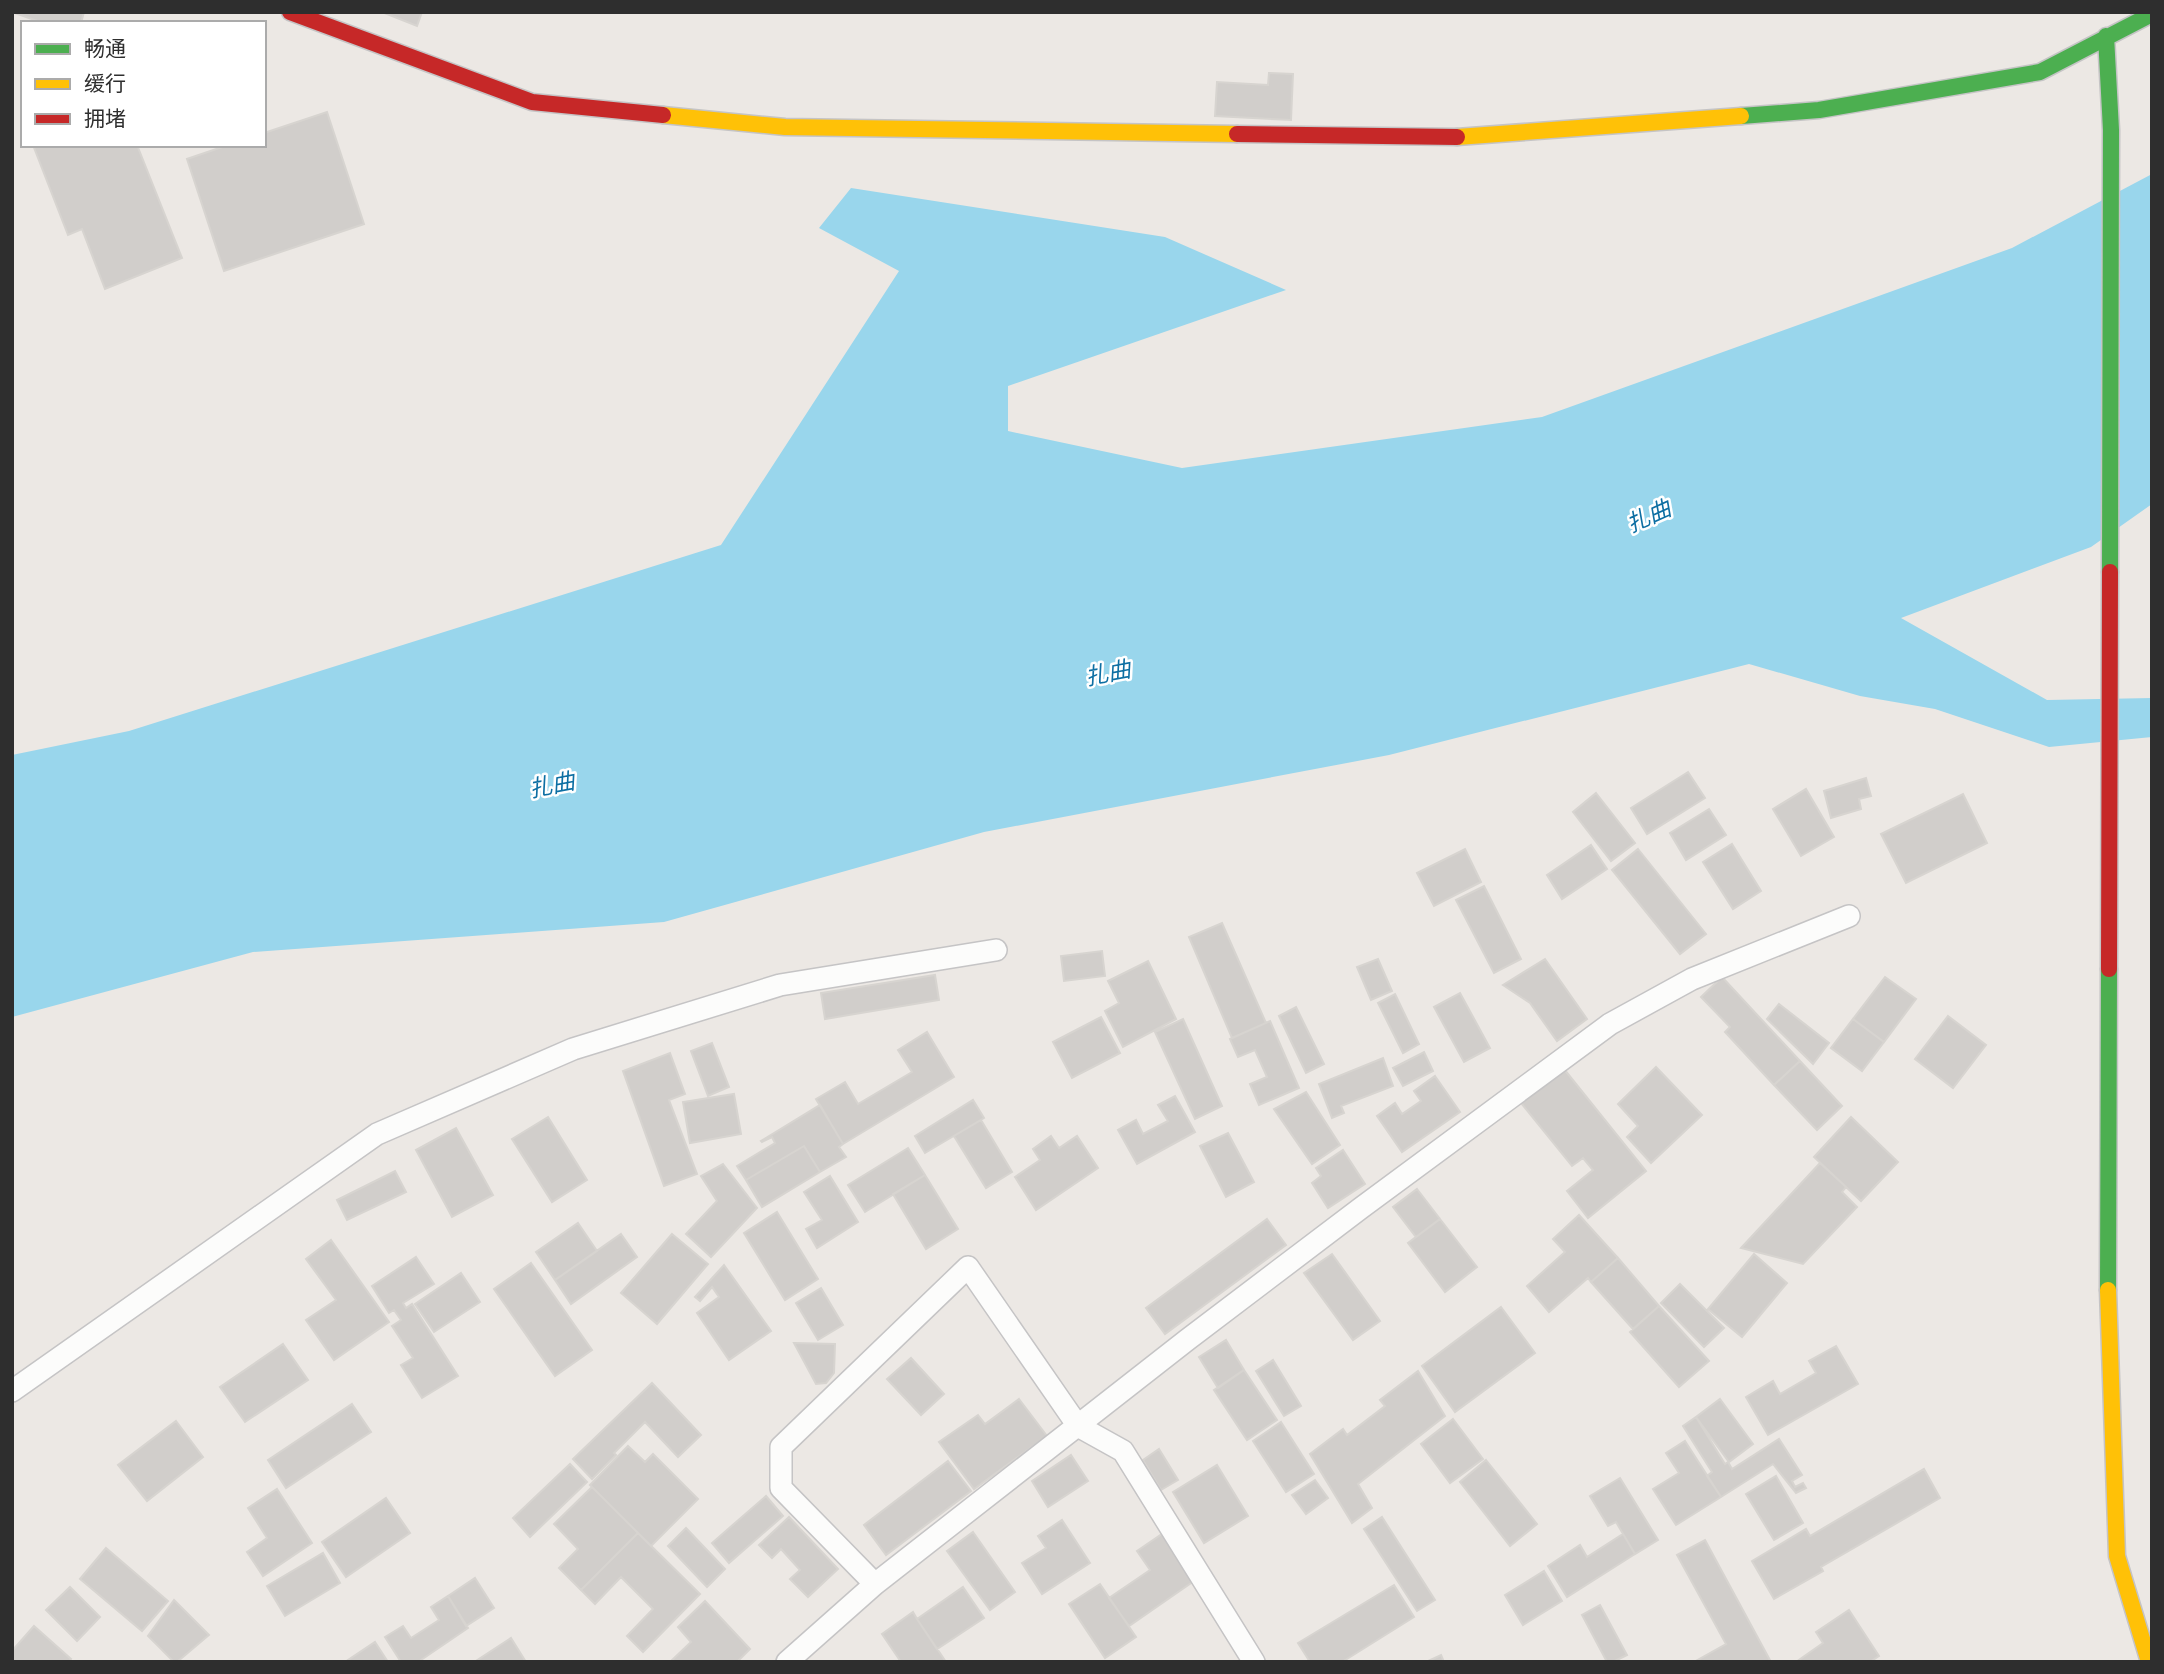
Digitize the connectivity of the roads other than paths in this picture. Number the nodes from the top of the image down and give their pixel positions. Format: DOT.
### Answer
graph roads {
  1 [pos="290,12"];
  2 [pos="2152,14"];
  3 [pos="2106,36"];
  4 [pos="1849,916"];
  5 [pos="996,950"];
  6 [pos="12,1391"];
  7 [pos="1078,1426"];
  8 [pos="875,1584"];
  9 [pos="788,1662"];
  10 [pos="1254,1662"];
  11 [pos="2149,1662"];
  1 -- 3 [label="street"];
  2 -- 3 [label="street"];
  3 -- 11 [label="street"];
  4 -- 7 [label="lane"];
  5 -- 6 [label="lane"];
  7 -- 8 [label="lane"];
  7 -- 8 [label="lane"];
  7 -- 10 [label="lane"];
  8 -- 9 [label="lane"];
}
